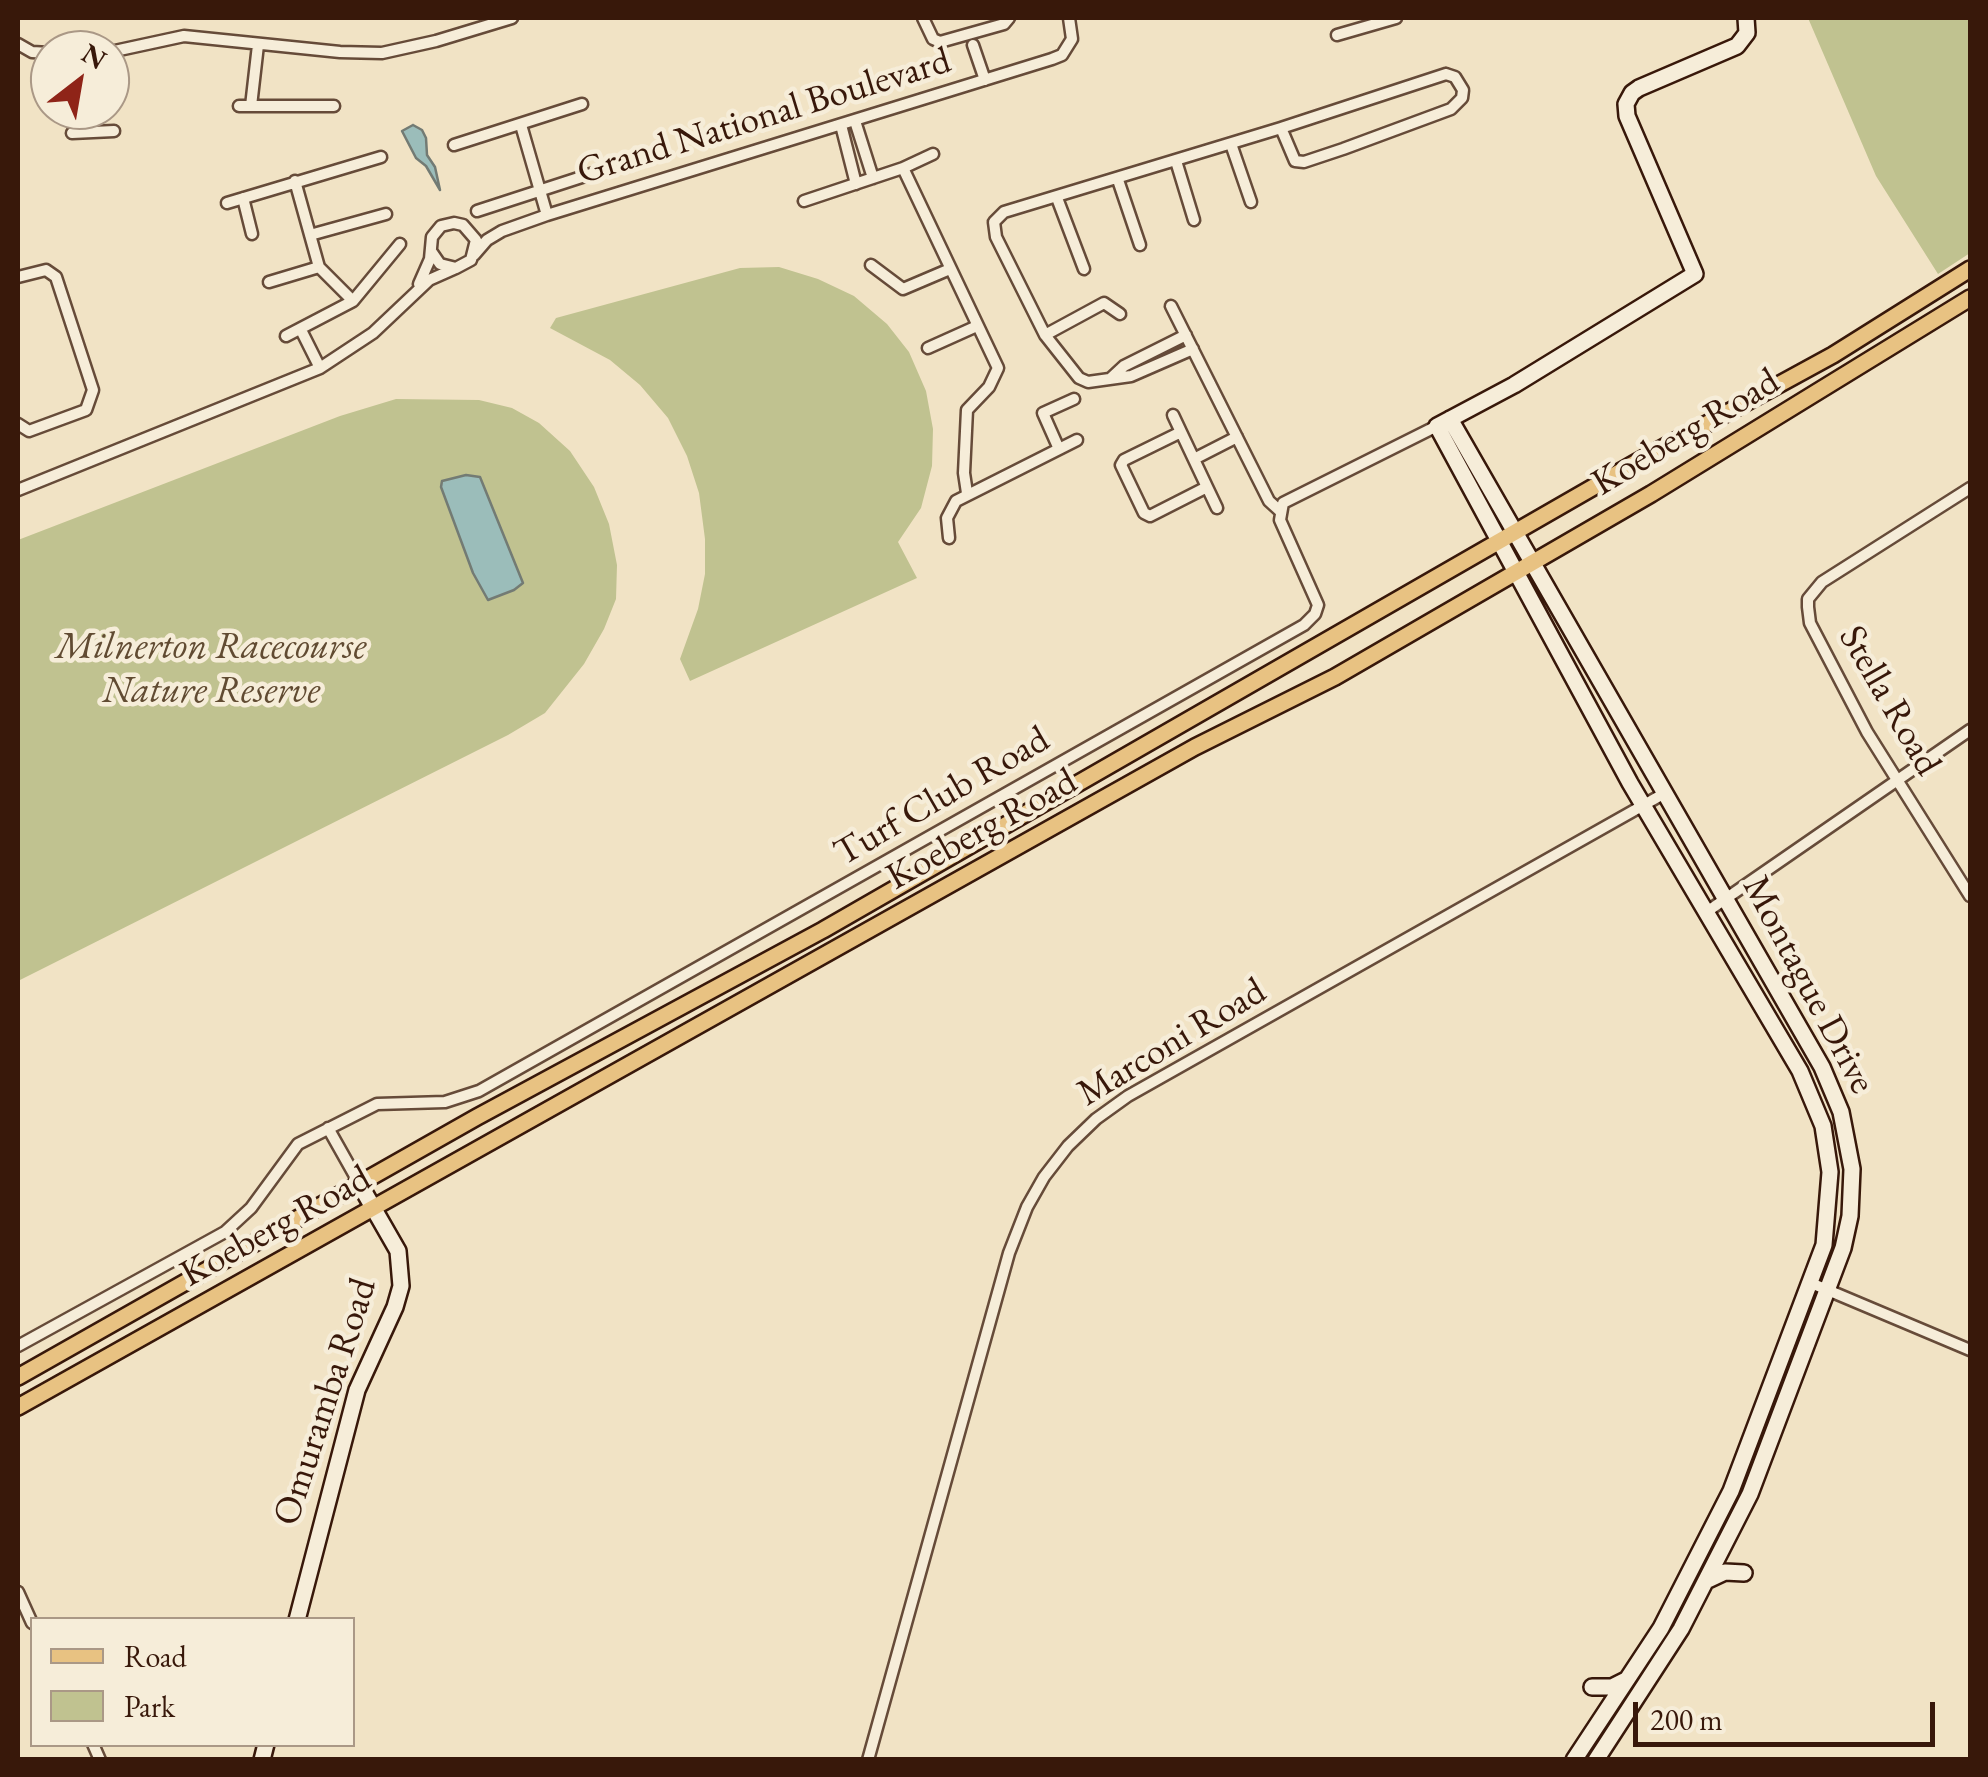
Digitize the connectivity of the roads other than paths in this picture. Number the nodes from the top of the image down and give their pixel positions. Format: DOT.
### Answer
graph roads {
  1 [pos="472,18"];
  2 [pos="512,18"];
  3 [pos="923,18"];
  4 [pos="1009,18"];
  5 [pos="1069,18"];
  6 [pos="1396,18"];
  7 [pos="1747,24"];
  8 [pos="472,30"];
  9 [pos="1336,35"];
  10 [pos="258,45"];
  11 [pos="973,45"];
  12 [pos="130,48"];
  13 [pos="986,80"];
  14 [pos="582,104"];
  15 [pos="334,106"];
  16 [pos="855,121"];
  17 [pos="841,125"];
  18 [pos="521,126"];
  19 [pos="1281,128"];
  20 [pos="114,131"];
  21 [pos="91,132"];
  22 [pos="72,134"];
  23 [pos="454,144"];
  24 [pos="1231,144"];
  25 [pos="933,154"];
  26 [pos="381,157"];
  27 [pos="1176,161"];
  28 [pos="903,168"];
  29 [pos="594,173"];
  30 [pos="873,178"];
  31 [pos="295,180"];
  32 [pos="1118,180"];
  33 [pos="856,184"];
  34 [pos="539,191"];
  35 [pos="243,198"];
  36 [pos="1056,198"];
  37 [pos="804,200"];
  38 [pos="1251,202"];
  39 [pos="226,203"];
  40 [pos="477,210"];
  41 [pos="386,214"];
  42 [pos="547,216"];
  43 [pos="1194,220"];
  44 [pos="463,225"];
  45 [pos="502,231"];
  46 [pos="252,234"];
  47 [pos="310,234"];
  48 [pos="400,244"];
  49 [pos="1140,245"];
  50 [pos="431,251"];
  51 [pos="474,255"];
  52 [pos="871,265"];
  53 [pos="320,267"];
  54 [pos="456,268"];
  55 [pos="1084,269"];
  56 [pos="1970,269"];
  57 [pos="950,270"];
  58 [pos="18,277"];
  59 [pos="269,282"];
  60 [pos="416,290"];
  61 [pos="1970,298"];
  62 [pos="353,300"];
  63 [pos="1171,306"];
  64 [pos="1120,314"];
  65 [pos="977,326"];
  66 [pos="303,328"];
  67 [pos="1044,334"];
  68 [pos="1186,335"];
  69 [pos="286,336"];
  70 [pos="928,348"];
  71 [pos="1193,348"];
  72 [pos="322,366"];
  73 [pos="1110,378"];
  74 [pos="1074,399"];
  75 [pos="1172,415"];
  76 [pos="1444,423"];
  77 [pos="18,424"];
  78 [pos="1181,432"];
  79 [pos="1236,437"];
  80 [pos="1077,440"];
  81 [pos="1059,449"];
  82 [pos="1194,458"];
  83 [pos="1207,487"];
  84 [pos="1970,488"];
  85 [pos="18,490"];
  86 [pos="968,494"];
  87 [pos="1217,508"];
  88 [pos="1280,511"];
  89 [pos="1518,533"];
  90 [pos="949,538"];
  91 [pos="1500,542"];
  92 [pos="1534,562"];
  93 [pos="1515,572"];
  94 [pos="1970,730"];
  95 [pos="1898,781"];
  96 [pos="1665,793"];
  97 [pos="1644,806"];
  98 [pos="1970,896"];
  99 [pos="1726,900"];
  100 [pos="1705,912"];
  101 [pos="328,1128"];
  102 [pos="359,1183"];
  103 [pos="375,1208"];
  104 [pos="1811,1282"];
  105 [pos="1829,1290"];
  106 [pos="18,1346"];
  107 [pos="1970,1350"];
  108 [pos="18,1376"];
  109 [pos="18,1406"];
  110 [pos="1744,1573"];
  111 [pos="1708,1580"];
  112 [pos="18,1592"];
  113 [pos="297,1617"];
  114 [pos="30,1619"];
  115 [pos="1628,1678"];
  116 [pos="1592,1687"];
  117 [pos="868,1760"];
  118 [pos="1574,1760"];
  119 [pos="1596,1760"];
  1 -- 8 [label="street"];
  2 -- 8 [label="street"];
  3 -- 4 [label="street"];
  5 -- 13 [label="street, Grand National Boulevard"];
  6 -- 9 [label="street"];
  7 -- 76 [label="main road"];
  8 -- 10 [label="street"];
  10 -- 12 [label="street"];
  10 -- 15 [label="street"];
  11 -- 13 [label="street"];
  13 -- 16 [label="street, Grand National Boulevard"];
  14 -- 18 [label="street"];
  16 -- 17 [label="street, Grand National Boulevard"];
  16 -- 30 [label="street"];
  17 -- 33 [label="street"];
  17 -- 42 [label="street, Grand National Boulevard"];
  18 -- 23 [label="street"];
  18 -- 34 [label="street"];
  19 -- 19 [label="street"];
  19 -- 24 [label="street"];
  20 -- 21 [label="street"];
  21 -- 22 [label="street"];
  24 -- 27 [label="street"];
  24 -- 38 [label="street"];
  25 -- 28 [label="street"];
  26 -- 31 [label="street"];
  27 -- 32 [label="street"];
  27 -- 43 [label="street"];
  28 -- 30 [label="street"];
  28 -- 57 [label="street"];
  29 -- 34 [label="street"];
  30 -- 33 [label="street"];
  31 -- 35 [label="street"];
  31 -- 47 [label="street"];
  32 -- 36 [label="street"];
  32 -- 49 [label="street"];
  33 -- 37 [label="street"];
  34 -- 40 [label="street"];
  34 -- 42 [label="street"];
  35 -- 39 [label="street"];
  35 -- 46 [label="street"];
  36 -- 55 [label="street"];
  36 -- 67 [label="street"];
  41 -- 47 [label="street"];
  42 -- 45 [label="street, Grand National Boulevard"];
  44 -- 45 [label="street, Grand National Boulevard"];
  44 -- 50 [label="street"];
  44 -- 51 [label="street"];
  45 -- 51 [label="street, Grand National Boulevard"];
  47 -- 53 [label="street"];
  48 -- 62 [label="street"];
  50 -- 54 [label="street"];
  50 -- 60 [label="street"];
  51 -- 54 [label="street"];
  52 -- 57 [label="street"];
  53 -- 59 [label="street"];
  53 -- 62 [label="street"];
  54 -- 60 [label="street"];
  56 -- 89 [label="main road, Koeberg Road"];
  57 -- 65 [label="street"];
  58 -- 77 [label="street"];
  60 -- 72 [label="street"];
  61 -- 92 [label="main road, Koeberg Road"];
  62 -- 66 [label="street"];
  63 -- 68 [label="street"];
  64 -- 67 [label="street"];
  65 -- 70 [label="street"];
  65 -- 86 [label="street"];
  66 -- 69 [label="street"];
  66 -- 72 [label="street"];
  67 -- 73 [label="street"];
  68 -- 71 [label="street"];
  68 -- 73 [label="street"];
  71 -- 73 [label="street"];
  71 -- 79 [label="street"];
  72 -- 85 [label="street"];
  74 -- 81 [label="street"];
  75 -- 78 [label="street"];
  76 -- 88 [label="street"];
  76 -- 89 [label="main road, Montague Drive"];
  76 -- 91 [label="main road, Montague Drive"];
  78 -- 82 [label="street"];
  78 -- 83 [label="street"];
  79 -- 82 [label="street"];
  79 -- 88 [label="street"];
  80 -- 81 [label="street"];
  81 -- 86 [label="street"];
  82 -- 83 [label="street"];
  83 -- 87 [label="street"];
  84 -- 95 [label="street, Stella Road"];
  86 -- 90 [label="street"];
  88 -- 101 [label="street, Turf Club Road"];
  89 -- 91 [label="main road, Koeberg Road"];
  89 -- 92 [label="main road, Montague Drive"];
  91 -- 93 [label="main road, Montague Drive"];
  91 -- 102 [label="main road, Koeberg Road"];
  92 -- 93 [label="main road, Koeberg Road"];
  92 -- 96 [label="main road, Montague Drive"];
  93 -- 97 [label="main road, Montague Drive"];
  93 -- 103 [label="main road, Koeberg Road"];
  94 -- 95 [label="street"];
  95 -- 98 [label="street, Stella Road"];
  95 -- 99 [label="street"];
  96 -- 97 [label="street, Marconi Road"];
  96 -- 99 [label="main road, Montague Drive"];
  97 -- 100 [label="main road, Montague Drive"];
  97 -- 117 [label="street, Marconi Road"];
  99 -- 100 [label="street"];
  99 -- 105 [label="main road, Montague Drive"];
  100 -- 104 [label="main road, Montague Drive"];
  101 -- 102 [label="street"];
  101 -- 106 [label="street, Turf Club Road"];
  102 -- 103 [label="main road, Omuramba Road"];
  102 -- 108 [label="main road, Koeberg Road"];
  103 -- 109 [label="main road, Koeberg Road"];
  103 -- 113 [label="main road, Omuramba Road"];
  104 -- 105 [label="street"];
  104 -- 115 [label="main road, Montague Drive"];
  105 -- 107 [label="street"];
  105 -- 111 [label="main road, Montague Drive"];
  110 -- 111 [label="main road"];
  111 -- 119 [label="main road, Montague Drive"];
  112 -- 114 [label="street"];
  115 -- 116 [label="main road"];
  115 -- 118 [label="main road, Montague Drive"];
}
